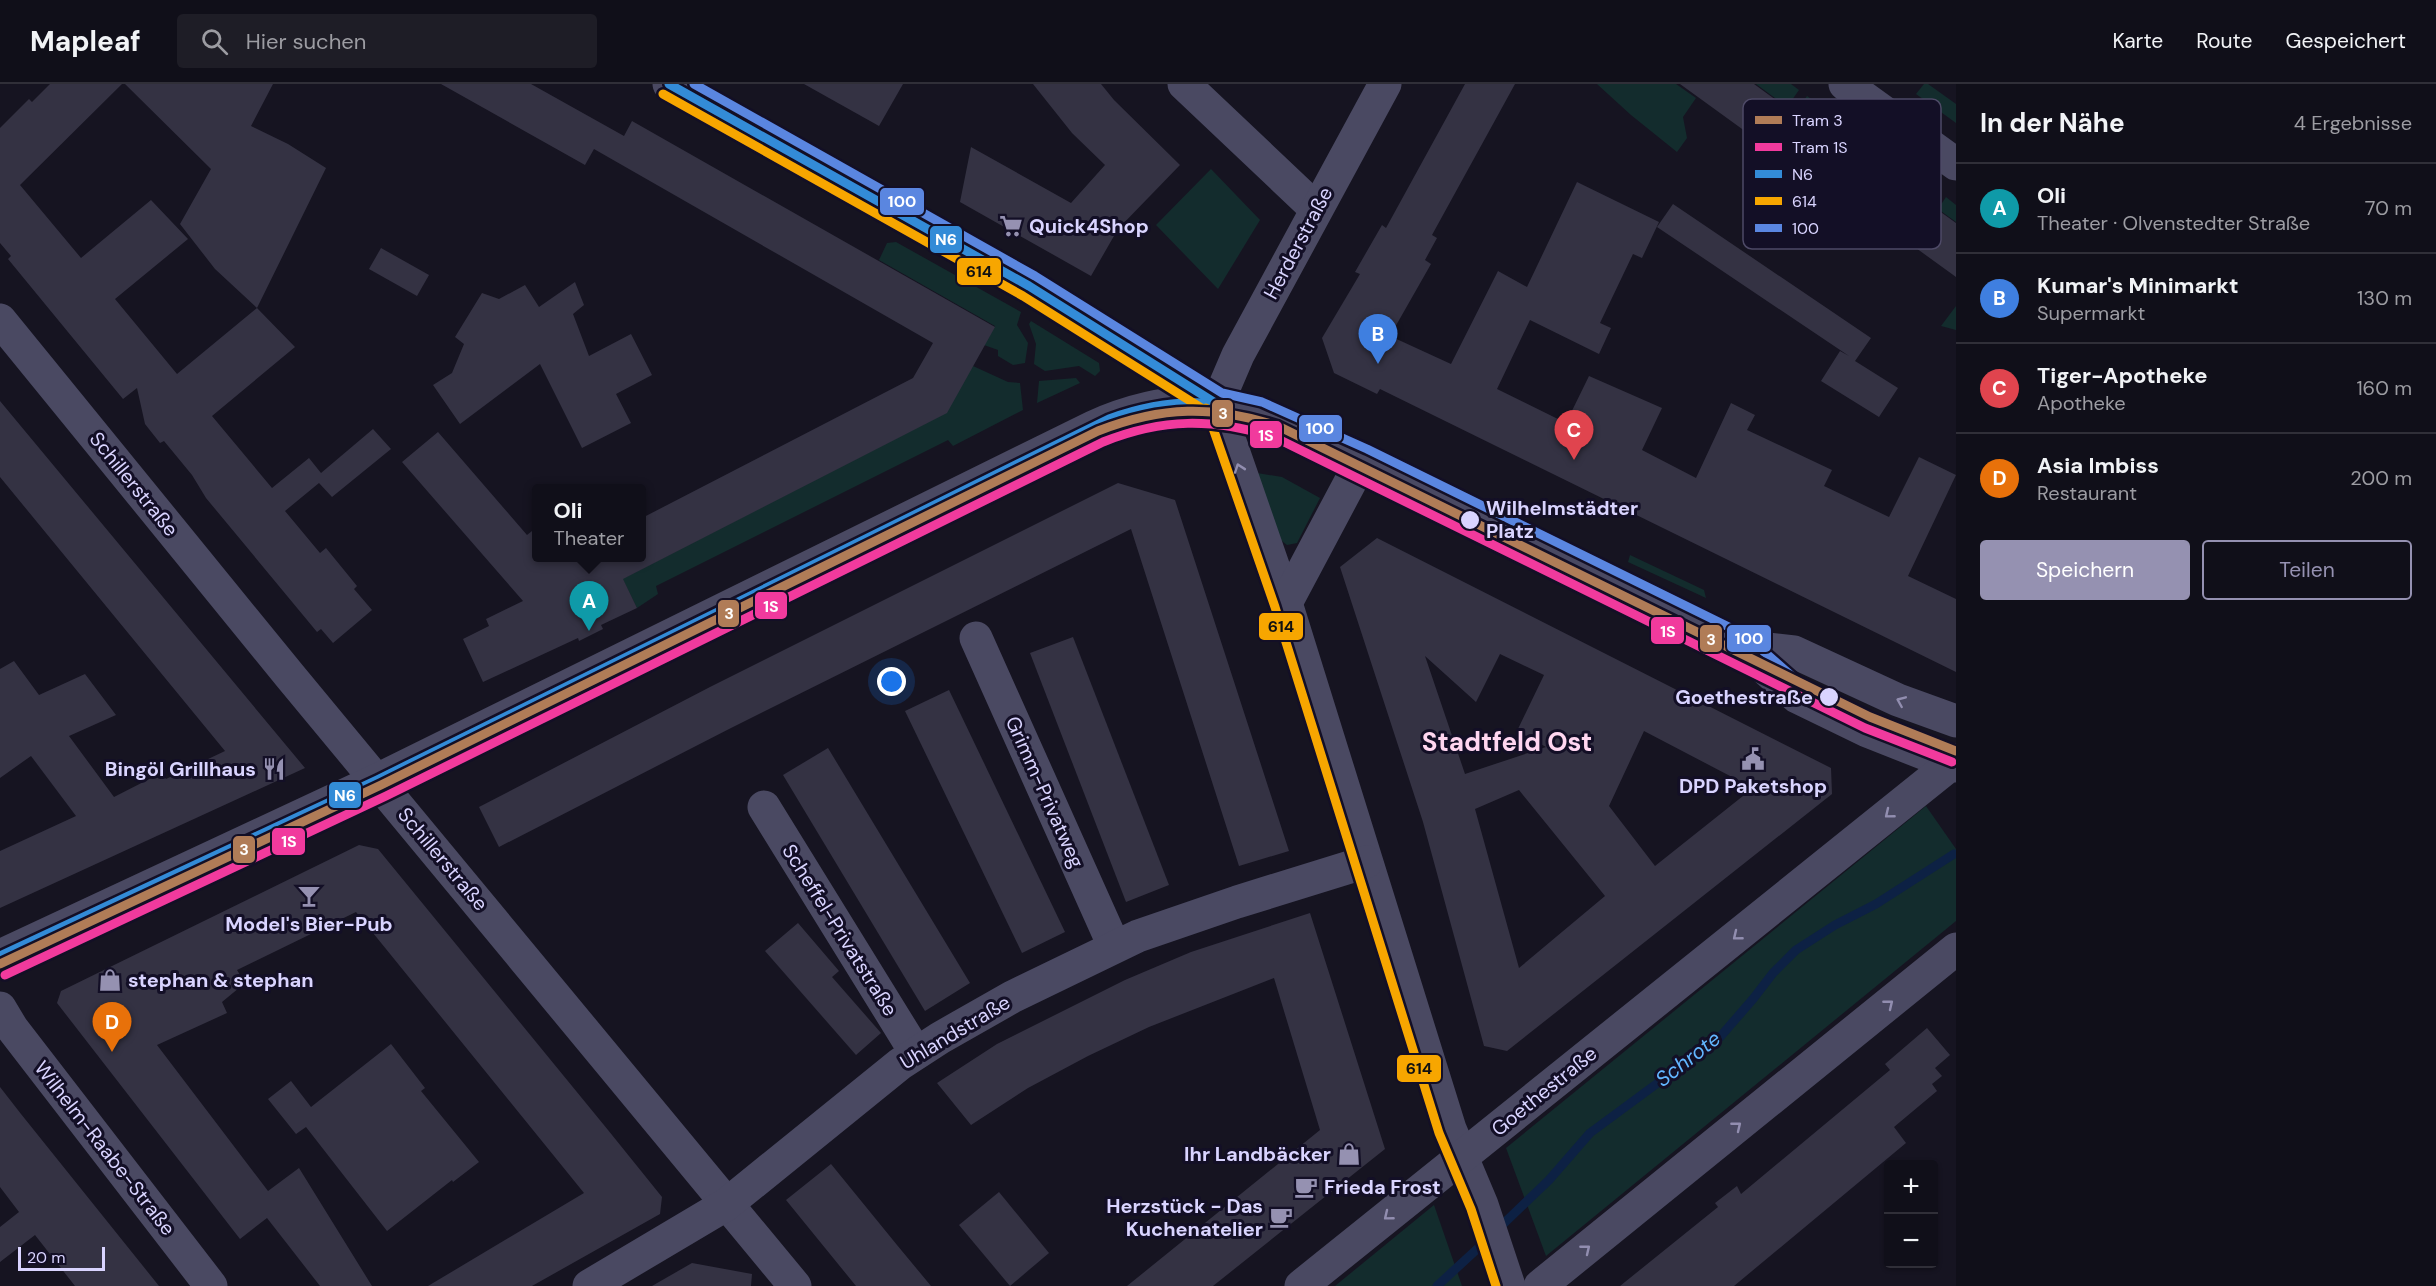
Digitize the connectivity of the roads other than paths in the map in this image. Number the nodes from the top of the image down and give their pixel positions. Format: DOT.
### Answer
graph roads {
  1 [pos="669,84"];
  2 [pos="1184,84"];
  3 [pos="1385,84"];
  4 [pos="1845,84"];
  5 [pos="1866,99"];
  6 [pos="1941,153"];
  7 [pos="1956,164"];
  8 [pos="1316,209"];
  9 [pos="0,320"];
  10 [pos="1217,404"];
  11 [pos="1362,460"];
  12 [pos="1286,603"];
  13 [pos="976,638"];
  14 [pos="1740,646"];
  15 [pos="1956,721"];
  16 [pos="1954,764"];
  17 [pos="377,780"];
  18 [pos="764,807"];
  19 [pos="1365,862"];
  20 [pos="1114,946"];
  21 [pos="1956,949"];
  22 [pos="0,956"];
  23 [pos="0,1008"];
  24 [pos="916,1053"];
  25 [pos="1462,1157"];
  26 [pos="727,1204"];
  27 [pos="1504,1271"];
  28 [pos="211,1286"];
  29 [pos="589,1286"];
  30 [pos="795,1286"];
  31 [pos="1301,1286"];
  32 [pos="1540,1286"];
  1 -- 10 [label="street"];
  2 -- 8 [label="street"];
  3 -- 8 [label="street, Herderstraße"];
  4 -- 5 [label="street"];
  6 -- 7 [label="street"];
  8 -- 10 [label="street, Herderstraße"];
  9 -- 17 [label="street, Schillerstraße"];
  10 -- 11 [label="street"];
  12 -- 10 [label="street, one-way"];
  10 -- 17 [label="street"];
  11 -- 12 [label="street"];
  11 -- 14 [label="street"];
  12 -- 19 [label="street"];
  13 -- 20 [label="street, Grimm-Privatweg"];
  15 -- 14 [label="street, one-way"];
  14 -- 16 [label="street"];
  16 -- 25 [label="street, Goethestraße, one-way"];
  17 -- 22 [label="street"];
  17 -- 26 [label="street, Schillerstraße"];
  18 -- 24 [label="street, Scheffel-Privatstraße"];
  19 -- 20 [label="street, Uhlandstraße"];
  19 -- 25 [label="street"];
  20 -- 24 [label="street, Uhlandstraße"];
  32 -- 21 [label="street, one-way"];
  23 -- 28 [label="street, Wilhelm-Raabe-Straße"];
  24 -- 26 [label="street, Uhlandstraße"];
  25 -- 27 [label="street"];
  25 -- 31 [label="street, Goethestraße, one-way"];
  26 -- 29 [label="street, Uhlandstraße"];
  26 -- 30 [label="street, Schillerstraße"];
}
